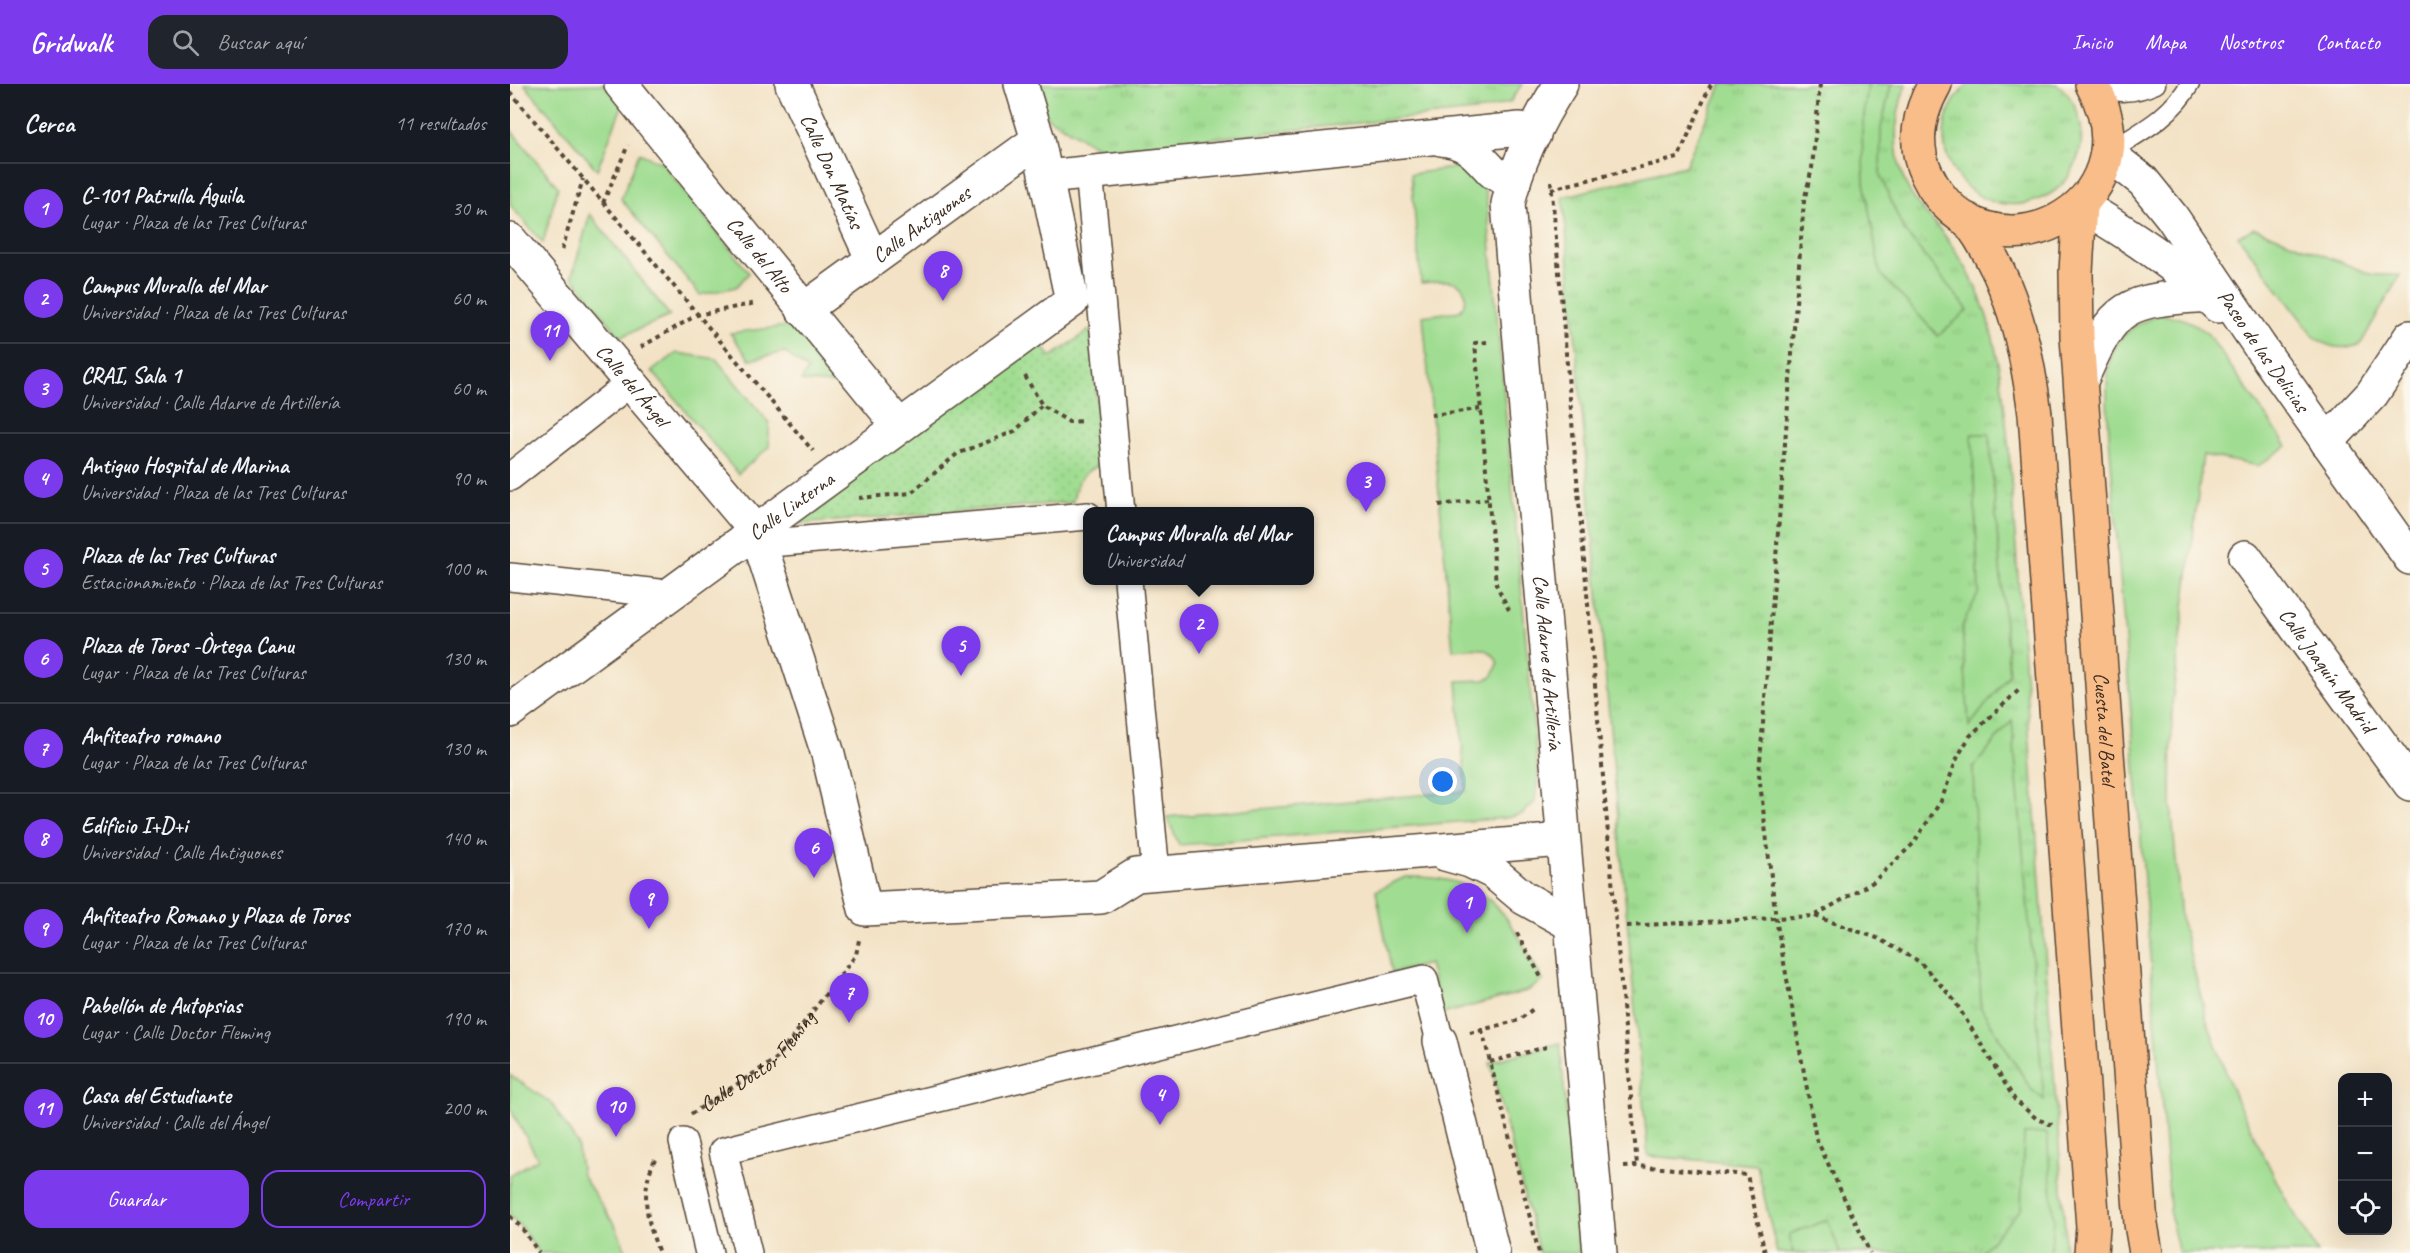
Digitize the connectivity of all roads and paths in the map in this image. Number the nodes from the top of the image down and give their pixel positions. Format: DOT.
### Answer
graph roads {
  1 [pos="621,84"];
  2 [pos="792,84"];
  3 [pos="1021,84"];
  4 [pos="1561,84"];
  5 [pos="1711,84"];
  6 [pos="1820,84"];
  7 [pos="1935,84"];
  8 [pos="2093,84"];
  9 [pos="2156,84"];
  10 [pos="2190,84"];
  11 [pos="510,92"];
  12 [pos="643,111"];
  13 [pos="1534,135"];
  14 [pos="1427,138"];
  15 [pos="1038,140"];
  16 [pos="2107,153"];
  17 [pos="1089,171"];
  18 [pos="1046,177"];
  19 [pos="583,179"];
  20 [pos="1551,179"];
  21 [pos="1514,182"];
  22 [pos="1551,189"];
  23 [pos="603,203"];
  24 [pos="2080,206"];
  25 [pos="1968,220"];
  26 [pos="510,240"];
  27 [pos="872,258"];
  28 [pos="551,288"];
  29 [pos="2214,290"];
  30 [pos="797,303"];
  31 [pos="698,315"];
  32 [pos="2410,337"];
  33 [pos="1491,341"];
  34 [pos="1007,347"];
  35 [pos="622,372"];
  36 [pos="2081,381"];
  37 [pos="1042,405"];
  38 [pos="1480,410"];
  39 [pos="1431,415"];
  40 [pos="1112,416"];
  41 [pos="899,426"];
  42 [pos="2327,442"];
  43 [pos="510,477"];
  44 [pos="842,487"];
  45 [pos="1488,500"];
  46 [pos="1439,505"];
  47 [pos="1121,507"];
  48 [pos="1083,516"];
  49 [pos="756,531"];
  50 [pos="2245,557"];
  51 [pos="2410,558"];
  52 [pos="510,577"];
  53 [pos="1128,585"];
  54 [pos="669,594"];
  55 [pos="1511,615"];
  56 [pos="2026,684"];
  57 [pos="510,711"];
  58 [pos="2410,784"];
  59 [pos="1563,840"];
  60 [pos="1407,852"];
  61 [pos="1156,873"];
  62 [pos="865,909"];
  63 [pos="1814,916"];
  64 [pos="1776,919"];
  65 [pos="1571,924"];
  66 [pos="1627,926"];
  67 [pos="1516,931"];
  68 [pos="1543,981"];
  69 [pos="1533,1009"];
  70 [pos="1482,1030"];
  71 [pos="1440,1041"];
  72 [pos="1560,1043"];
  73 [pos="1491,1062"];
  74 [pos="2058,1128"];
  75 [pos="682,1142"];
  76 [pos="1637,1166"];
  77 [pos="1615,1168"];
  78 [pos="648,1173"];
  79 [pos="510,1216"];
  80 [pos="539,1253"];
  81 [pos="659,1253"];
  82 [pos="709,1253"];
  83 [pos="748,1253"];
  84 [pos="1493,1253"];
  85 [pos="1539,1253"];
  86 [pos="1600,1253"];
  87 [pos="1766,1253"];
  88 [pos="1870,1253"];
  89 [pos="2091,1253"];
  90 [pos="2146,1253"];
  1 -- 12 [label="street, Calle del Alto"];
  2 -- 27 [label="street, Calle Don Matías"];
  3 -- 15 [label="street"];
  4 -- 13 [label="street, Calle Adarve de Artillería"];
  5 -- 22 [label="path"];
  6 -- 64 [label="path"];
  7 -- 25 [label="main road"];
  8 -- 9 [label="lane"];
  8 -- 16 [label="main road"];
  10 -- 16 [label="lane"];
  11 -- 19 [label="path"];
  12 -- 23 [label="path"];
  12 -- 30 [label="street, Calle del Alto"];
  13 -- 14 [label="street"];
  13 -- 21 [label="street, Calle Adarve de Artillería"];
  14 -- 17 [label="street"];
  14 -- 21 [label="street"];
  15 -- 18 [label="street"];
  15 -- 27 [label="street, Calle Antiguones"];
  16 -- 24 [label="main road"];
  16 -- 29 [label="street, Paseo de las Delicias"];
  17 -- 18 [label="street"];
  17 -- 40 [label="street"];
  18 -- 34 [label="street, Calle Linterna"];
  19 -- 23 [label="path"];
  19 -- 28 [label="path"];
  20 -- 22 [label="path"];
  21 -- 59 [label="street, Calle Adarve de Artillería"];
  22 -- 76 [label="path"];
  23 -- 31 [label="path"];
  24 -- 25 [label="main road"];
  24 -- 29 [label="street, Paseo de las Delicias"];
  24 -- 36 [label="main road, Cuesta del Batel"];
  25 -- 89 [label="main road"];
  26 -- 28 [label="street, Calle del Ángel"];
  27 -- 30 [label="street, Calle Antiguones"];
  28 -- 35 [label="street, Calle del Ángel"];
  29 -- 36 [label="street"];
  29 -- 42 [label="street, Paseo de las Delicias"];
  30 -- 31 [label="path"];
  30 -- 41 [label="street, Calle del Alto"];
  31 -- 35 [label="path"];
  31 -- 44 [label="path"];
  32 -- 42 [label="street"];
  33 -- 38 [label="path"];
  34 -- 37 [label="path"];
  34 -- 41 [label="street, Calle Linterna"];
  35 -- 43 [label="street"];
  35 -- 49 [label="street, Calle del Ángel"];
  36 -- 90 [label="main road, Cuesta del Batel"];
  37 -- 40 [label="path"];
  37 -- 44 [label="path"];
  38 -- 39 [label="path"];
  38 -- 45 [label="path"];
  40 -- 47 [label="street"];
  41 -- 44 [label="street, Calle Linterna"];
  42 -- 51 [label="street, Paseo de las Delicias"];
  44 -- 49 [label="street, Calle Linterna"];
  45 -- 46 [label="path"];
  45 -- 55 [label="path"];
  48 -- 49 [label="street"];
  49 -- 54 [label="street, Calle Linterna"];
  49 -- 62 [label="street"];
  50 -- 58 [label="street, Calle Joaquín Madrid"];
  52 -- 54 [label="street"];
  53 -- 61 [label="street"];
  54 -- 57 [label="street, Calle Linterna"];
  56 -- 63 [label="path"];
  59 -- 60 [label="street"];
  59 -- 65 [label="street, Calle Adarve de Artillería"];
  60 -- 61 [label="street"];
  60 -- 65 [label="street"];
  61 -- 62 [label="street"];
  62 -- 75 [label="path, Calle Doctor Fleming"];
  63 -- 64 [label="path"];
  63 -- 74 [label="path"];
  64 -- 66 [label="path"];
  64 -- 88 [label="path"];
  65 -- 86 [label="street, Calle Adarve de Artillería"];
  67 -- 68 [label="path"];
  69 -- 70 [label="path"];
  70 -- 71 [label="path"];
  70 -- 73 [label="path"];
  71 -- 83 [label="street"];
  71 -- 84 [label="street"];
  72 -- 73 [label="path"];
  73 -- 85 [label="path"];
  75 -- 82 [label="street"];
  76 -- 77 [label="path"];
  76 -- 87 [label="path"];
  78 -- 81 [label="path"];
  79 -- 80 [label="path"];
}
